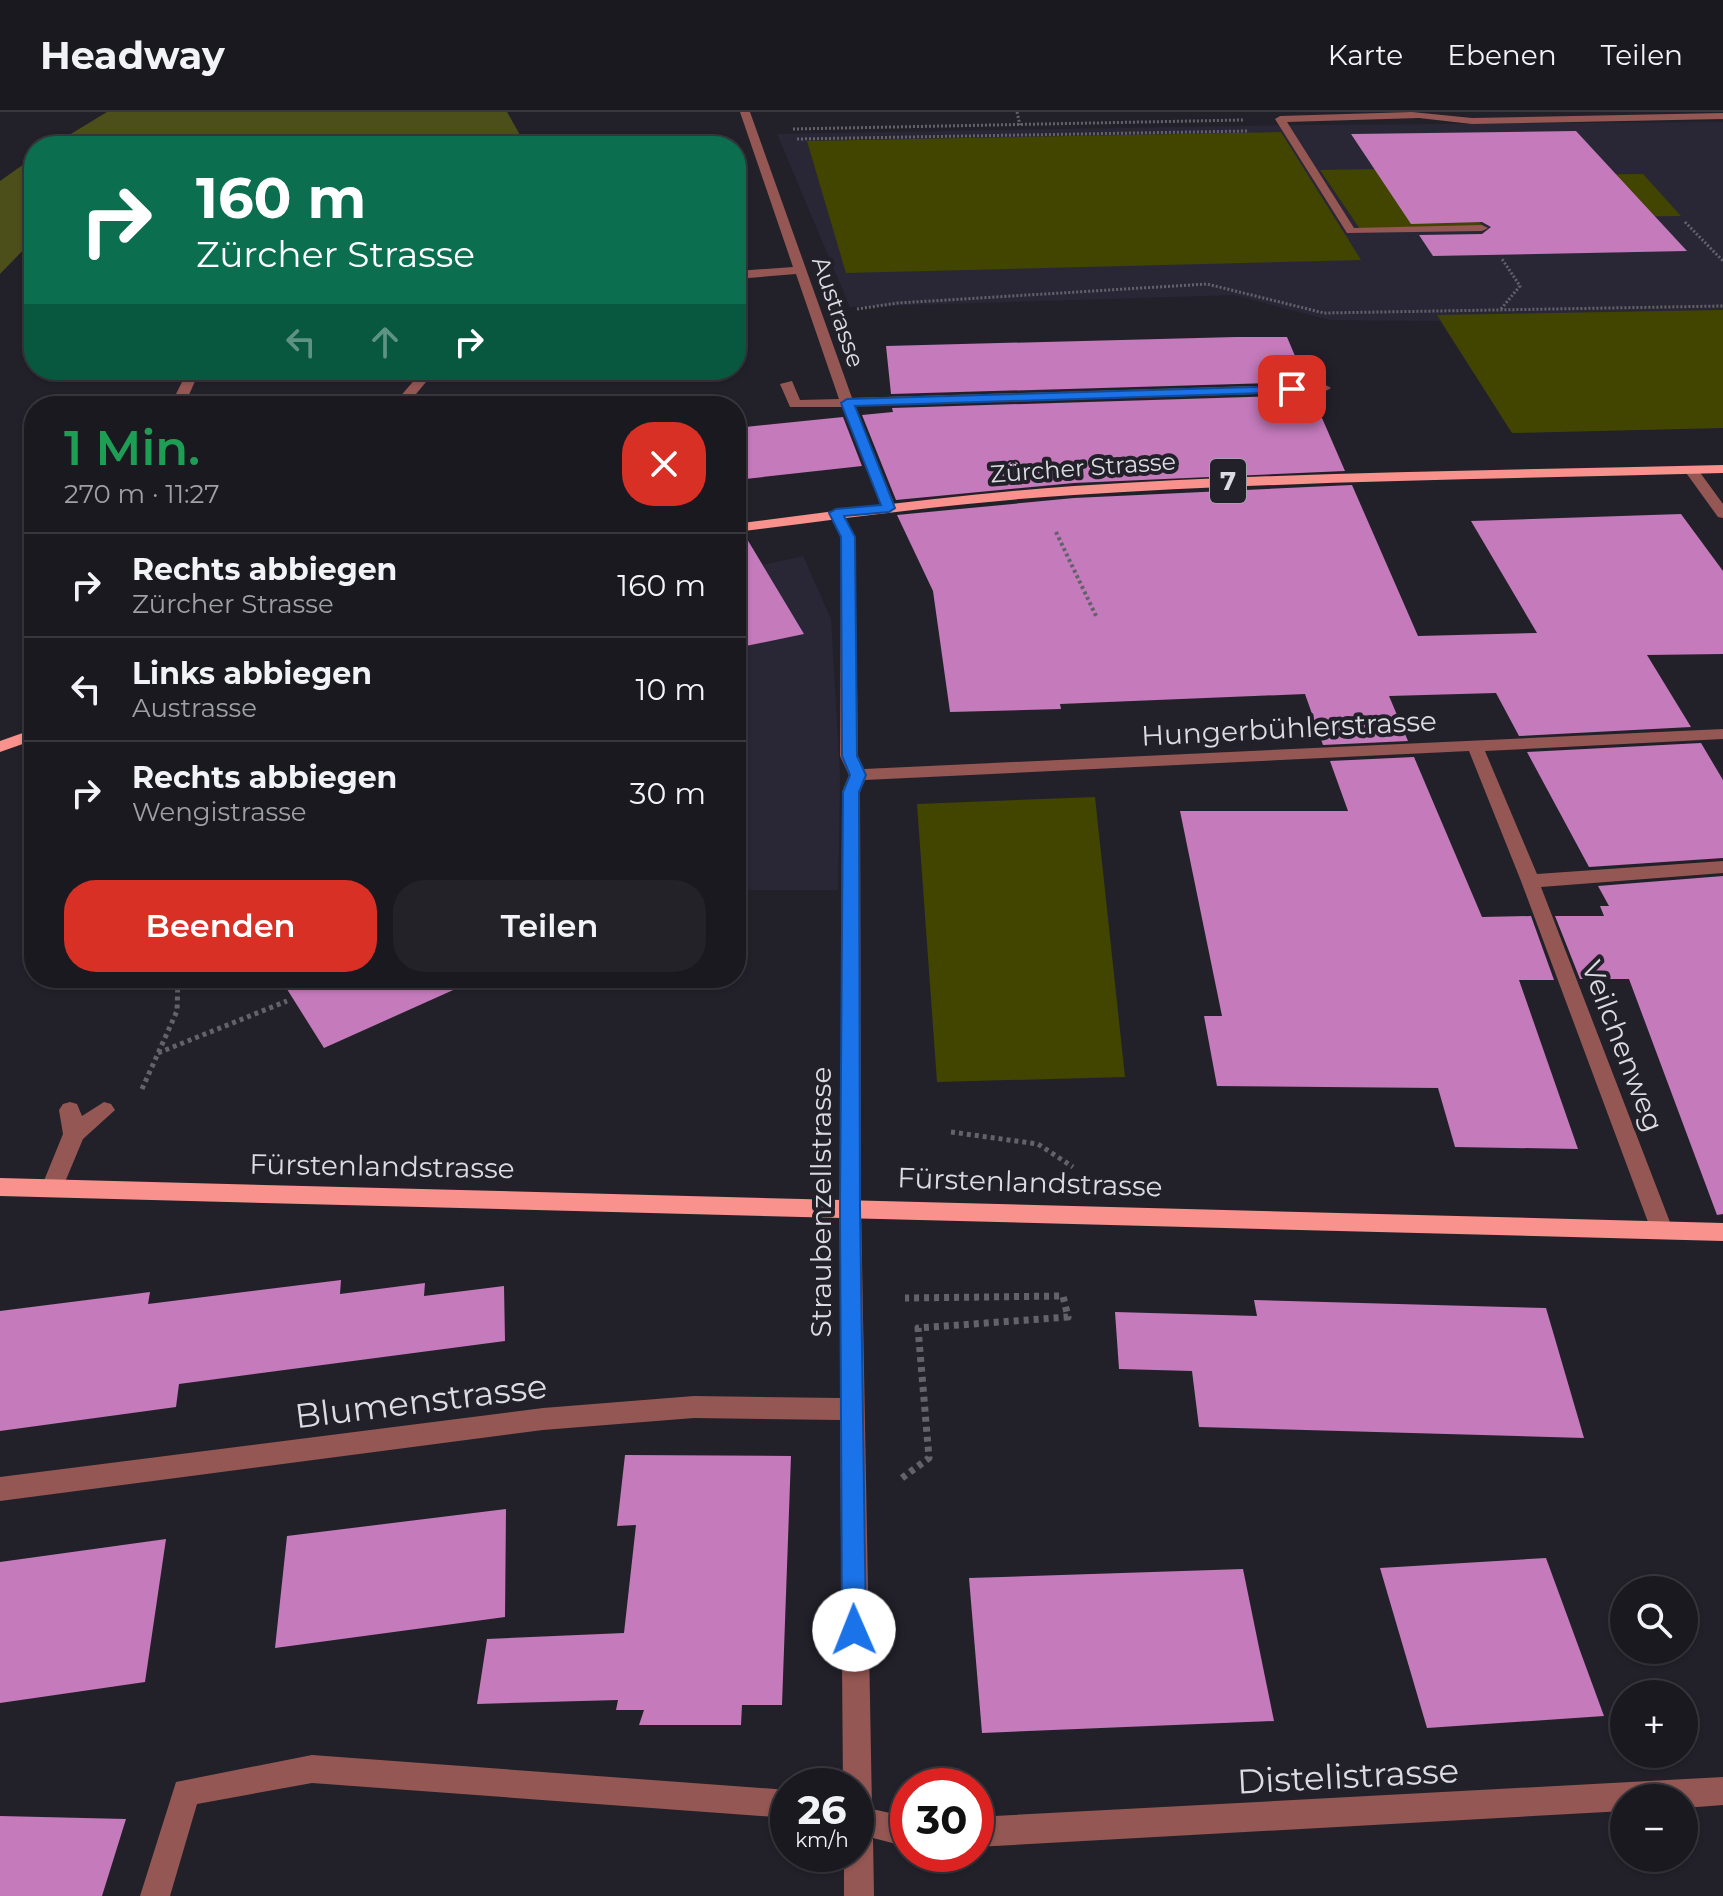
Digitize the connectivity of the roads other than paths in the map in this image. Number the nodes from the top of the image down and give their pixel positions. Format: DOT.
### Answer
graph roads {
  1 [pos="745,112"];
  2 [pos="1418,114"];
  3 [pos="1723,116"];
  4 [pos="1482,228"];
  5 [pos="800,270"];
  6 [pos="746,274"];
  7 [pos="787,384"];
  8 [pos="1324,388"];
  9 [pos="847,403"];
  10 [pos="1723,469"];
  11 [pos="1691,470"];
  12 [pos="889,508"];
  13 [pos="836,513"];
  14 [pos="1723,514"];
  15 [pos="746,526"];
  16 [pos="1723,734"];
  17 [pos="24,738"];
  18 [pos="1475,746"];
  19 [pos="0,747"];
  20 [pos="858,775"];
  21 [pos="1723,867"];
  22 [pos="1530,881"];
  23 [pos="70,1110"];
  24 [pos="104,1110"];
  25 [pos="74,1134"];
  26 [pos="0,1187"];
  27 [pos="52,1188"];
  28 [pos="850,1207"];
  29 [pos="1662,1230"];
  30 [pos="1723,1232"];
  31 [pos="852,1409"];
  32 [pos="0,1489"];
  33 [pos="856,1768"];
  34 [pos="1723,1791"];
  35 [pos="770,1803"];
  36 [pos="994,1831"];
  37 [pos="858,1872"];
  38 [pos="155,1896"];
  39 [pos="859,1896"];
  1 -- 5 [label="street, Austrasse"];
  2 -- 3 [label="street"];
  2 -- 4 [label="street"];
  5 -- 6 [label="street"];
  5 -- 9 [label="street, Austrasse"];
  7 -- 9 [label="street"];
  8 -- 9 [label="street"];
  9 -- 12 [label="street, Austrasse"];
  10 -- 11 [label="main road, Zürcher Strasse / 7"];
  11 -- 12 [label="main road, Zürcher Strasse / 7"];
  11 -- 14 [label="street"];
  12 -- 13 [label="main road, Zürcher Strasse / 7"];
  13 -- 15 [label="main road, Zürcher Strasse / 7"];
  13 -- 20 [label="street, Straubenzellstrasse"];
  16 -- 18 [label="street, Hungerbühlerstrasse"];
  17 -- 19 [label="main road"];
  18 -- 20 [label="street, Hungerbühlerstrasse"];
  18 -- 22 [label="street, Veilchenweg"];
  20 -- 28 [label="street, Straubenzellstrasse"];
  21 -- 22 [label="street"];
  22 -- 29 [label="street, Veilchenweg"];
  23 -- 25 [label="street"];
  24 -- 25 [label="street"];
  25 -- 27 [label="street"];
  26 -- 27 [label="main road, Fürstenlandstrasse"];
  27 -- 28 [label="main road, Fürstenlandstrasse"];
  28 -- 29 [label="main road, Fürstenlandstrasse"];
  28 -- 31 [label="street, Straubenzellstrasse"];
  29 -- 30 [label="main road, Fürstenlandstrasse"];
  31 -- 32 [label="street, Blumenstrasse"];
  31 -- 33 [label="street, Straubenzellstrasse"];
  34 -- 36 [label="street, Distelistrasse"];
  35 -- 38 [label="street"];
  37 -- 39 [label="street, Straubenzellstrasse"];
}
